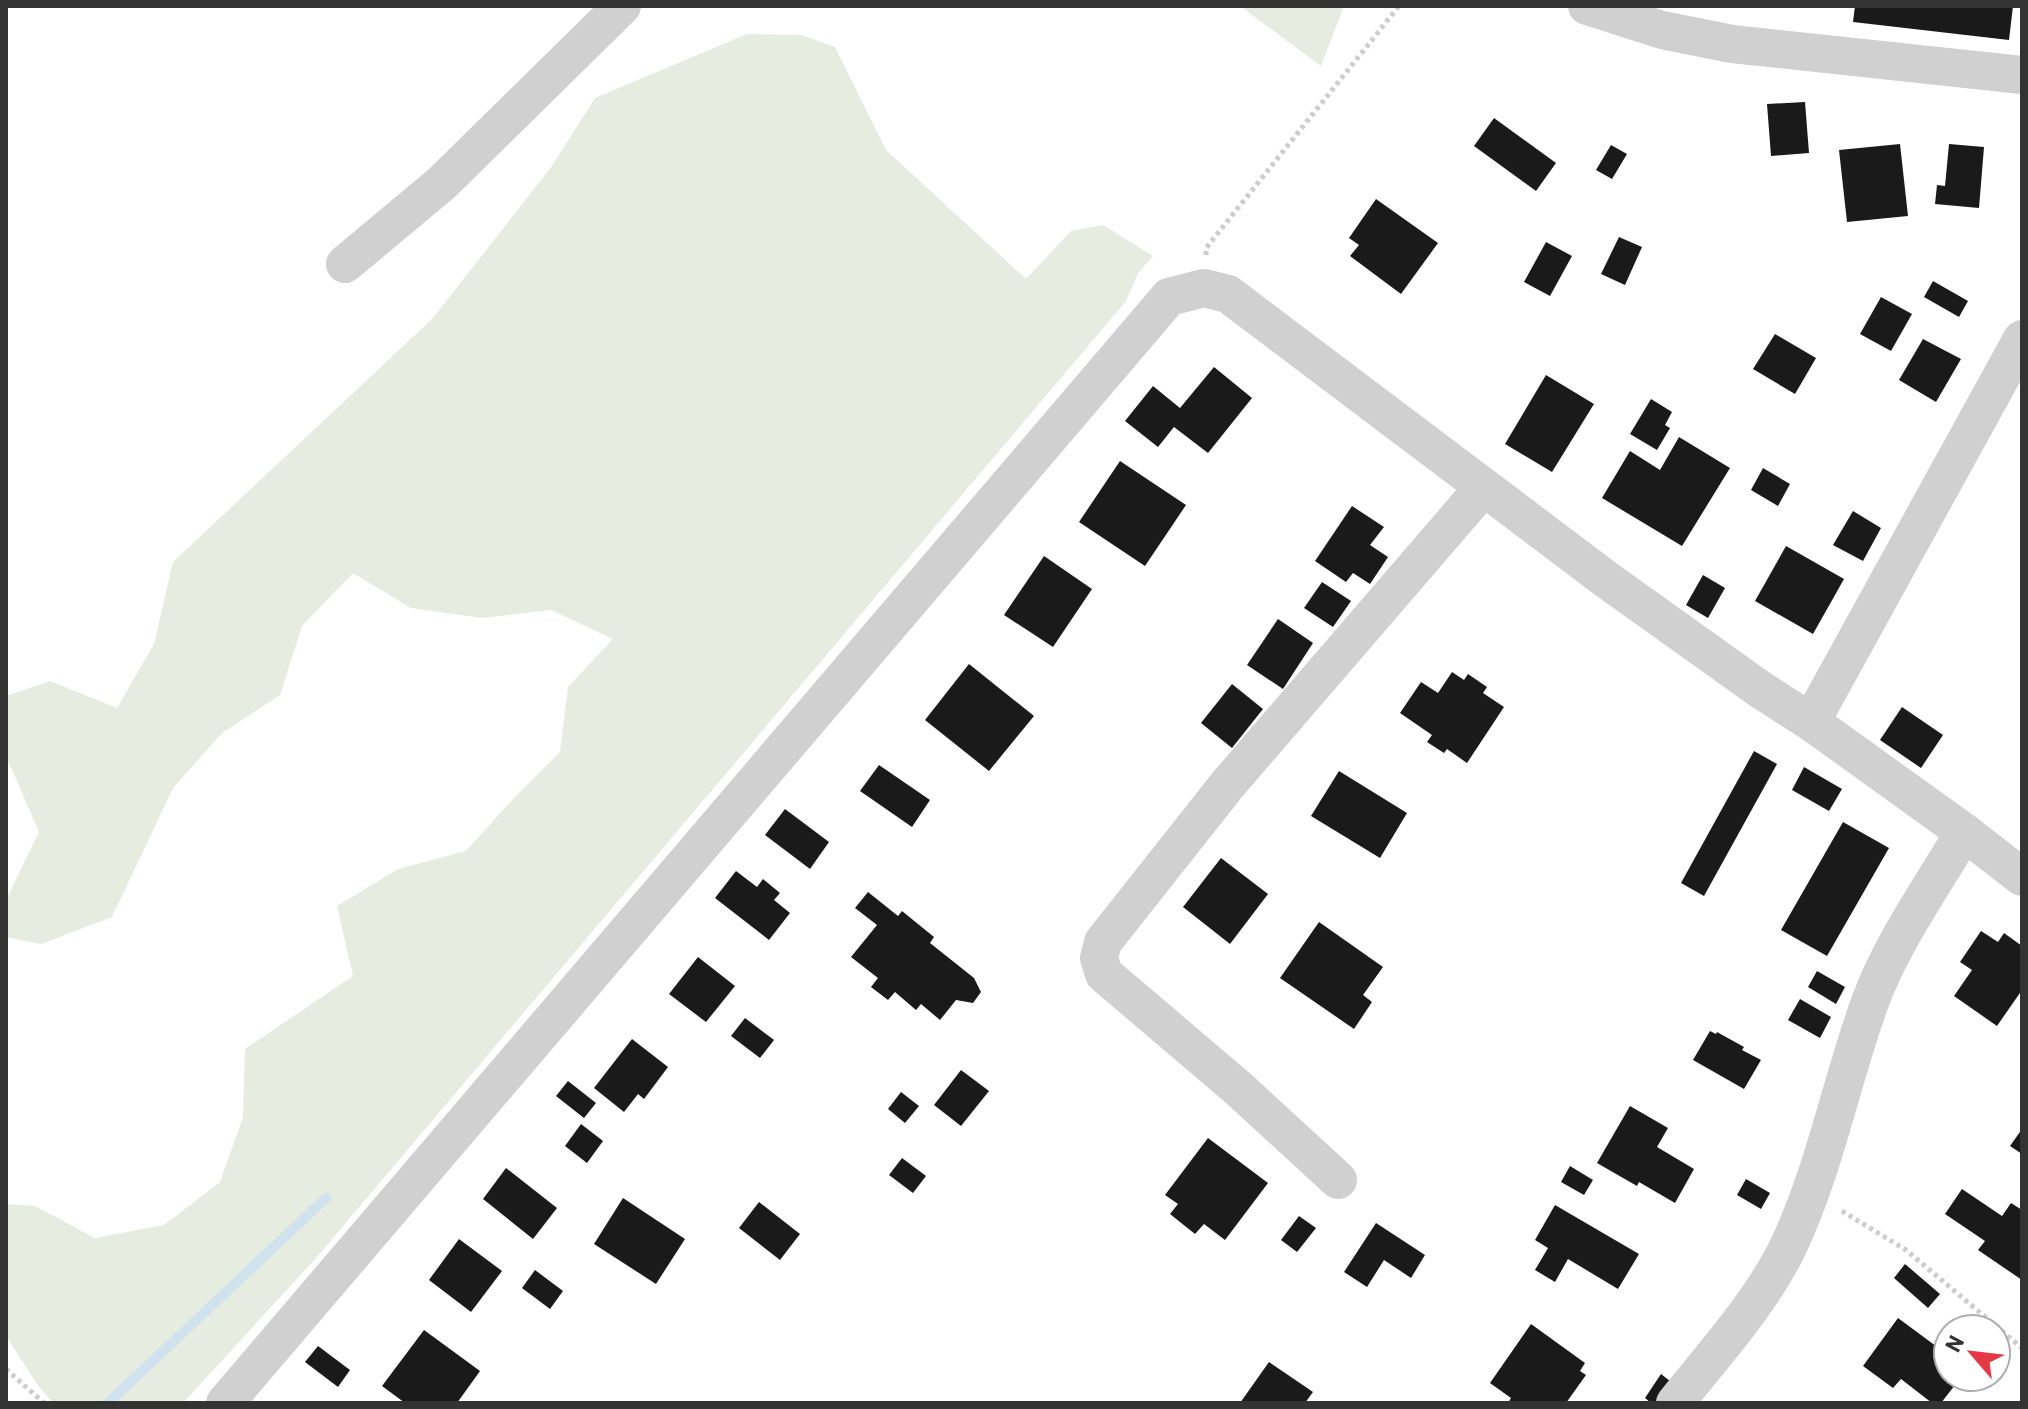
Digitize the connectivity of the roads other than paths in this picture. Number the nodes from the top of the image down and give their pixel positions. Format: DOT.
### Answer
graph roads {
  1 [pos="622,6"];
  2 [pos="1587,6"];
  3 [pos="2022,75"];
  4 [pos="345,264"];
  5 [pos="2022,339"];
  6 [pos="1483,488"];
  7 [pos="1811,722"];
  8 [pos="1964,832"];
  9 [pos="2022,877"];
  10 [pos="1338,1180"];
  11 [pos="225,1403"];
  12 [pos="1675,1403"];
  1 -- 4 [label="street"];
  2 -- 3 [label="street"];
  5 -- 7 [label="street"];
  6 -- 7 [label="street"];
  6 -- 10 [label="street"];
  6 -- 11 [label="street"];
  7 -- 8 [label="street"];
  8 -- 9 [label="street"];
  8 -- 12 [label="street"];
}
